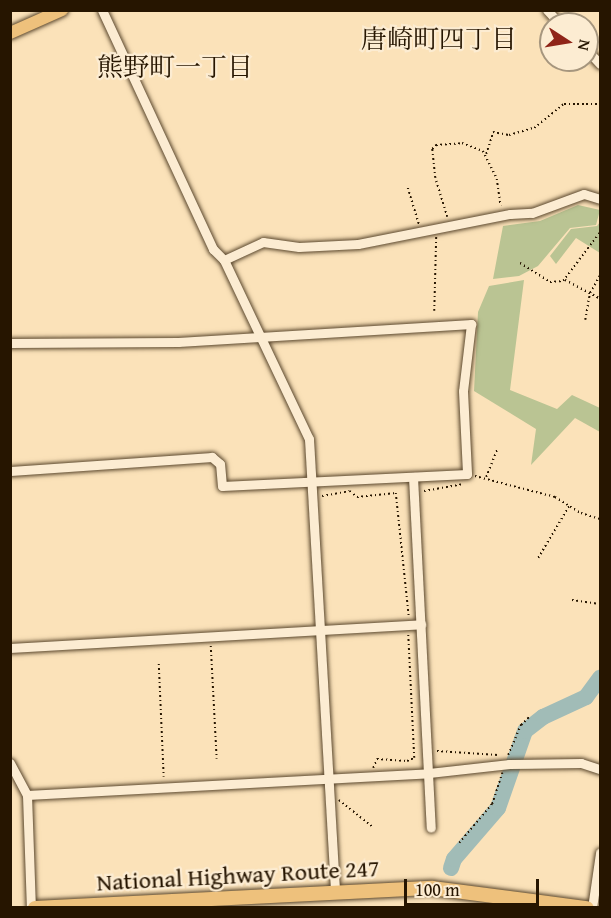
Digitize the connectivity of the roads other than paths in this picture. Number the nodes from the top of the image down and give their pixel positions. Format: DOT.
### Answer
graph roads {
  1 [pos="62,10"];
  2 [pos="102,10"];
  3 [pos="10,33"];
  4 [pos="600,199"];
  5 [pos="224,260"];
  6 [pos="259,336"];
  7 [pos="10,343"];
  8 [pos="10,471"];
  9 [pos="413,477"];
  10 [pos="312,482"];
  11 [pos="413,625"];
  12 [pos="321,629"];
  13 [pos="10,648"];
  14 [pos="10,763"];
  15 [pos="600,769"];
  16 [pos="429,773"];
  17 [pos="328,778"];
  18 [pos="27,795"];
  19 [pos="431,828"];
  20 [pos="600,853"];
  21 [pos="335,891"];
  22 [pos="51,907"];
  23 [pos="33,908"];
  24 [pos="586,908"];
  25 [pos="592,908"];
  1 -- 3 [label="main road"];
  2 -- 5 [label="street"];
  4 -- 5 [label="street"];
  5 -- 6 [label="street"];
  6 -- 7 [label="street"];
  6 -- 9 [label="street"];
  6 -- 10 [label="street"];
  8 -- 10 [label="street"];
  9 -- 10 [label="street"];
  9 -- 11 [label="street"];
  10 -- 12 [label="street"];
  11 -- 12 [label="street"];
  11 -- 16 [label="street"];
  12 -- 13 [label="street"];
  12 -- 17 [label="street"];
  14 -- 18 [label="street"];
  15 -- 16 [label="street"];
  16 -- 17 [label="street"];
  16 -- 19 [label="street"];
  17 -- 18 [label="street"];
  17 -- 21 [label="street"];
  18 -- 23 [label="street"];
  20 -- 25 [label="street"];
  21 -- 22 [label="highway, National Highway Route 247"];
  21 -- 24 [label="highway, National Highway Route 247"];
  22 -- 23 [label="highway, National Highway Route 247"];
}
